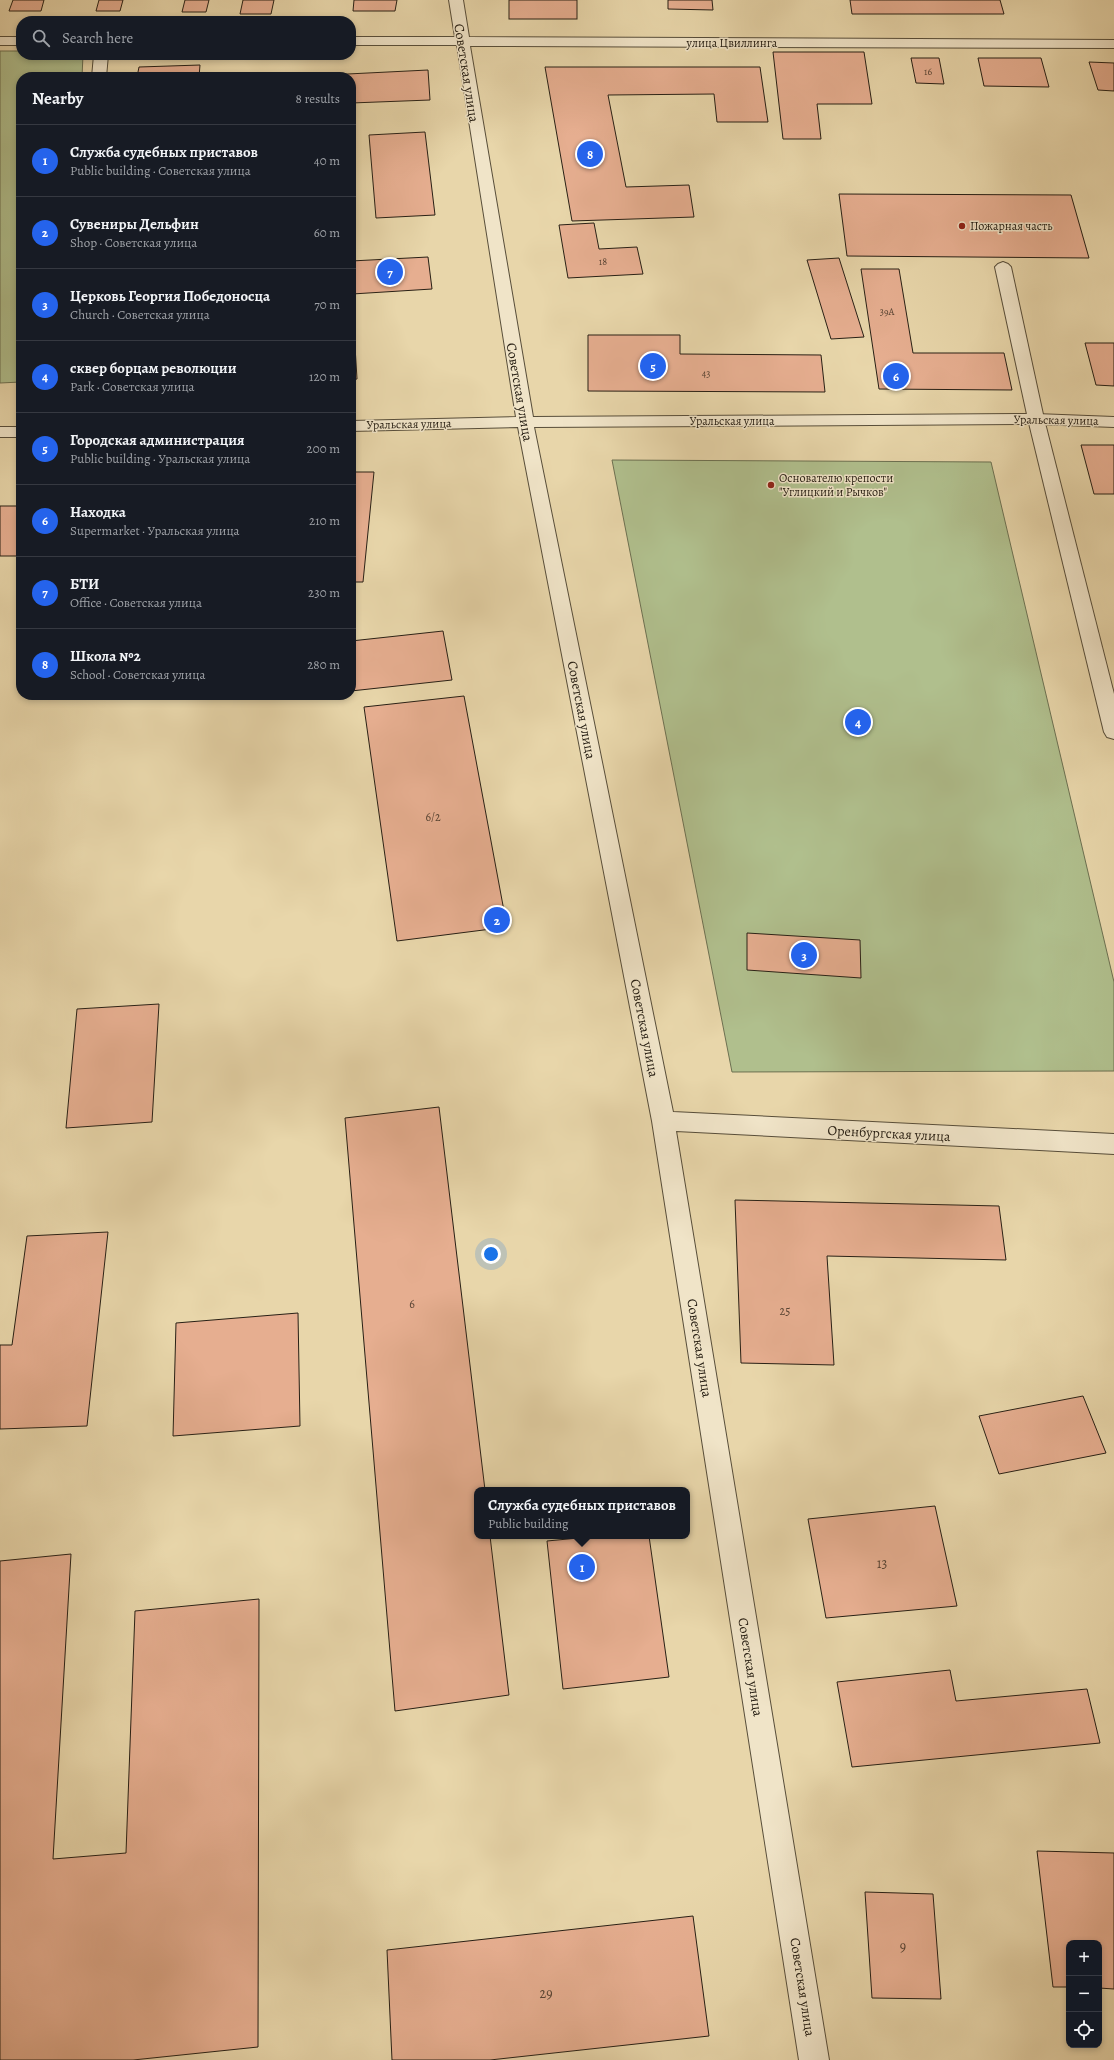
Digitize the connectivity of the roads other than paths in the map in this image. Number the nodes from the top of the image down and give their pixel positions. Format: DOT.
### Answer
graph roads {
  1 [pos="456,0"];
  2 [pos="0,41"];
  3 [pos="16,41"];
  4 [pos="356,41"];
  5 [pos="462,42"];
  6 [pos="1114,44"];
  7 [pos="101,60"];
  8 [pos="99,72"];
  9 [pos="1004,267"];
  10 [pos="1036,419"];
  11 [pos="525,422"];
  12 [pos="1114,422"];
  13 [pos="356,426"];
  14 [pos="0,432"];
  15 [pos="16,432"];
  16 [pos="1114,732"];
  17 [pos="663,1121"];
  18 [pos="1114,1144"];
  19 [pos="814,2060"];
  1 -- 5 [label="street, Советская улица"];
  2 -- 3 [label="street"];
  4 -- 5 [label="street, улица Цвиллинга"];
  5 -- 6 [label="street, улица Цвиллинга"];
  5 -- 11 [label="street, Советская улица"];
  7 -- 8 [label="street"];
  9 -- 10 [label="street"];
  10 -- 11 [label="street, Уральская улица"];
  10 -- 12 [label="street, Уральская улица"];
  10 -- 16 [label="street"];
  11 -- 13 [label="street, Уральская улица"];
  11 -- 17 [label="street, Советская улица"];
  14 -- 15 [label="street"];
  17 -- 18 [label="street, Оренбургская улица"];
  17 -- 19 [label="street, Советская улица"];
}
